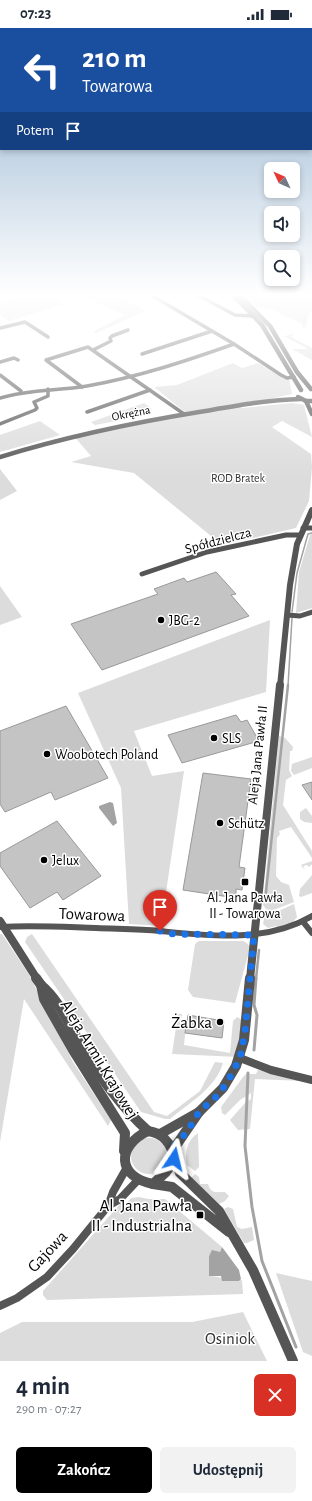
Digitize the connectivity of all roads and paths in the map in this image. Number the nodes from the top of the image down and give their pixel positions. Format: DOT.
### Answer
graph roads {
  1 [pos="64,354"];
  2 [pos="99,354"];
  3 [pos="205,354"];
  4 [pos="249,354"];
  5 [pos="280,354"];
  6 [pos="287,354"];
  7 [pos="18,360"];
  8 [pos="0,362"];
  9 [pos="0,375"];
  10 [pos="129,376"];
  11 [pos="294,377"];
  12 [pos="82,387"];
  13 [pos="48,389"];
  14 [pos="312,389"];
  15 [pos="150,390"];
  16 [pos="21,391"];
  17 [pos="301,396"];
  18 [pos="0,398"];
  19 [pos="312,401"];
  20 [pos="87,412"];
  21 [pos="184,414"];
  22 [pos="312,414"];
  23 [pos="0,424"];
  24 [pos="0,457"];
  25 [pos="312,510"];
  26 [pos="304,528"];
  27 [pos="312,528"];
  28 [pos="300,535"];
  29 [pos="142,574"];
  30 [pos="312,612"];
  31 [pos="287,615"];
  32 [pos="312,916"];
  33 [pos="304,923"];
  34 [pos="1,925"];
  35 [pos="312,933"];
  36 [pos="254,935"];
  37 [pos="41,985"];
  38 [pos="240,1058"];
  39 [pos="312,1080"];
  40 [pos="199,1112"];
  41 [pos="148,1131"];
  42 [pos="160,1134"];
  43 [pos="124,1151"];
  44 [pos="174,1154"];
  45 [pos="126,1169"];
  46 [pos="137,1181"];
  47 [pos="152,1184"];
  48 [pos="108,1206"];
  49 [pos="231,1233"];
  50 [pos="0,1306"];
  51 [pos="293,1361"];
  1 -- 12 [label="street"];
  2 -- 10 [label="street"];
  3 -- 10 [label="street"];
  4 -- 11 [label="street"];
  5 -- 11 [label="street"];
  6 -- 14 [label="street"];
  7 -- 8 [label="street"];
  9 -- 16 [label="street"];
  10 -- 12 [label="street"];
  10 -- 15 [label="street"];
  11 -- 17 [label="street"];
  12 -- 13 [label="street"];
  13 -- 16 [label="street"];
  13 -- 23 [label="street"];
  14 -- 17 [label="street"];
  15 -- 20 [label="street"];
  15 -- 21 [label="street"];
  16 -- 18 [label="street"];
  17 -- 19 [label="street"];
  17 -- 21 [label="street, Okrężna"];
  17 -- 22 [label="street"];
  21 -- 24 [label="street, Okrężna"];
  25 -- 26 [label="street, Aleja Jana Pawła II"];
  26 -- 27 [label="street"];
  26 -- 28 [label="street, Aleja Jana Pawła II"];
  28 -- 29 [label="street, Spółdzielcza"];
  28 -- 31 [label="street, Aleja Jana Pawła II"];
  30 -- 31 [label="street"];
  31 -- 36 [label="street, Aleja Jana Pawła II"];
  32 -- 33 [label="street"];
  33 -- 35 [label="street"];
  33 -- 36 [label="street, Towarowa"];
  34 -- 36 [label="street, Towarowa"];
  34 -- 37 [label="street, Aleja Armii Krajowej"];
  36 -- 38 [label="street, Aleja Jana Pawła II"];
  37 -- 41 [label="street, Aleja Armii Krajowej"];
  37 -- 43 [label="street, Aleja Armii Krajowej"];
  38 -- 39 [label="street"];
  38 -- 40 [label="street, Aleja Jana Pawła II"];
  40 -- 42 [label="street, Aleja Jana Pawła II"];
  40 -- 44 [label="street, Aleja Jana Pawła II"];
  41 -- 42 [label="street"];
  41 -- 43 [label="street"];
  42 -- 44 [label="street"];
  43 -- 45 [label="street"];
  44 -- 47 [label="street"];
  44 -- 49 [label="street"];
  45 -- 46 [label="street"];
  45 -- 48 [label="street, Gajowa"];
  46 -- 47 [label="street"];
  46 -- 48 [label="street, Gajowa"];
  47 -- 49 [label="street"];
  48 -- 50 [label="street, Gajowa"];
  49 -- 51 [label="street"];
}
